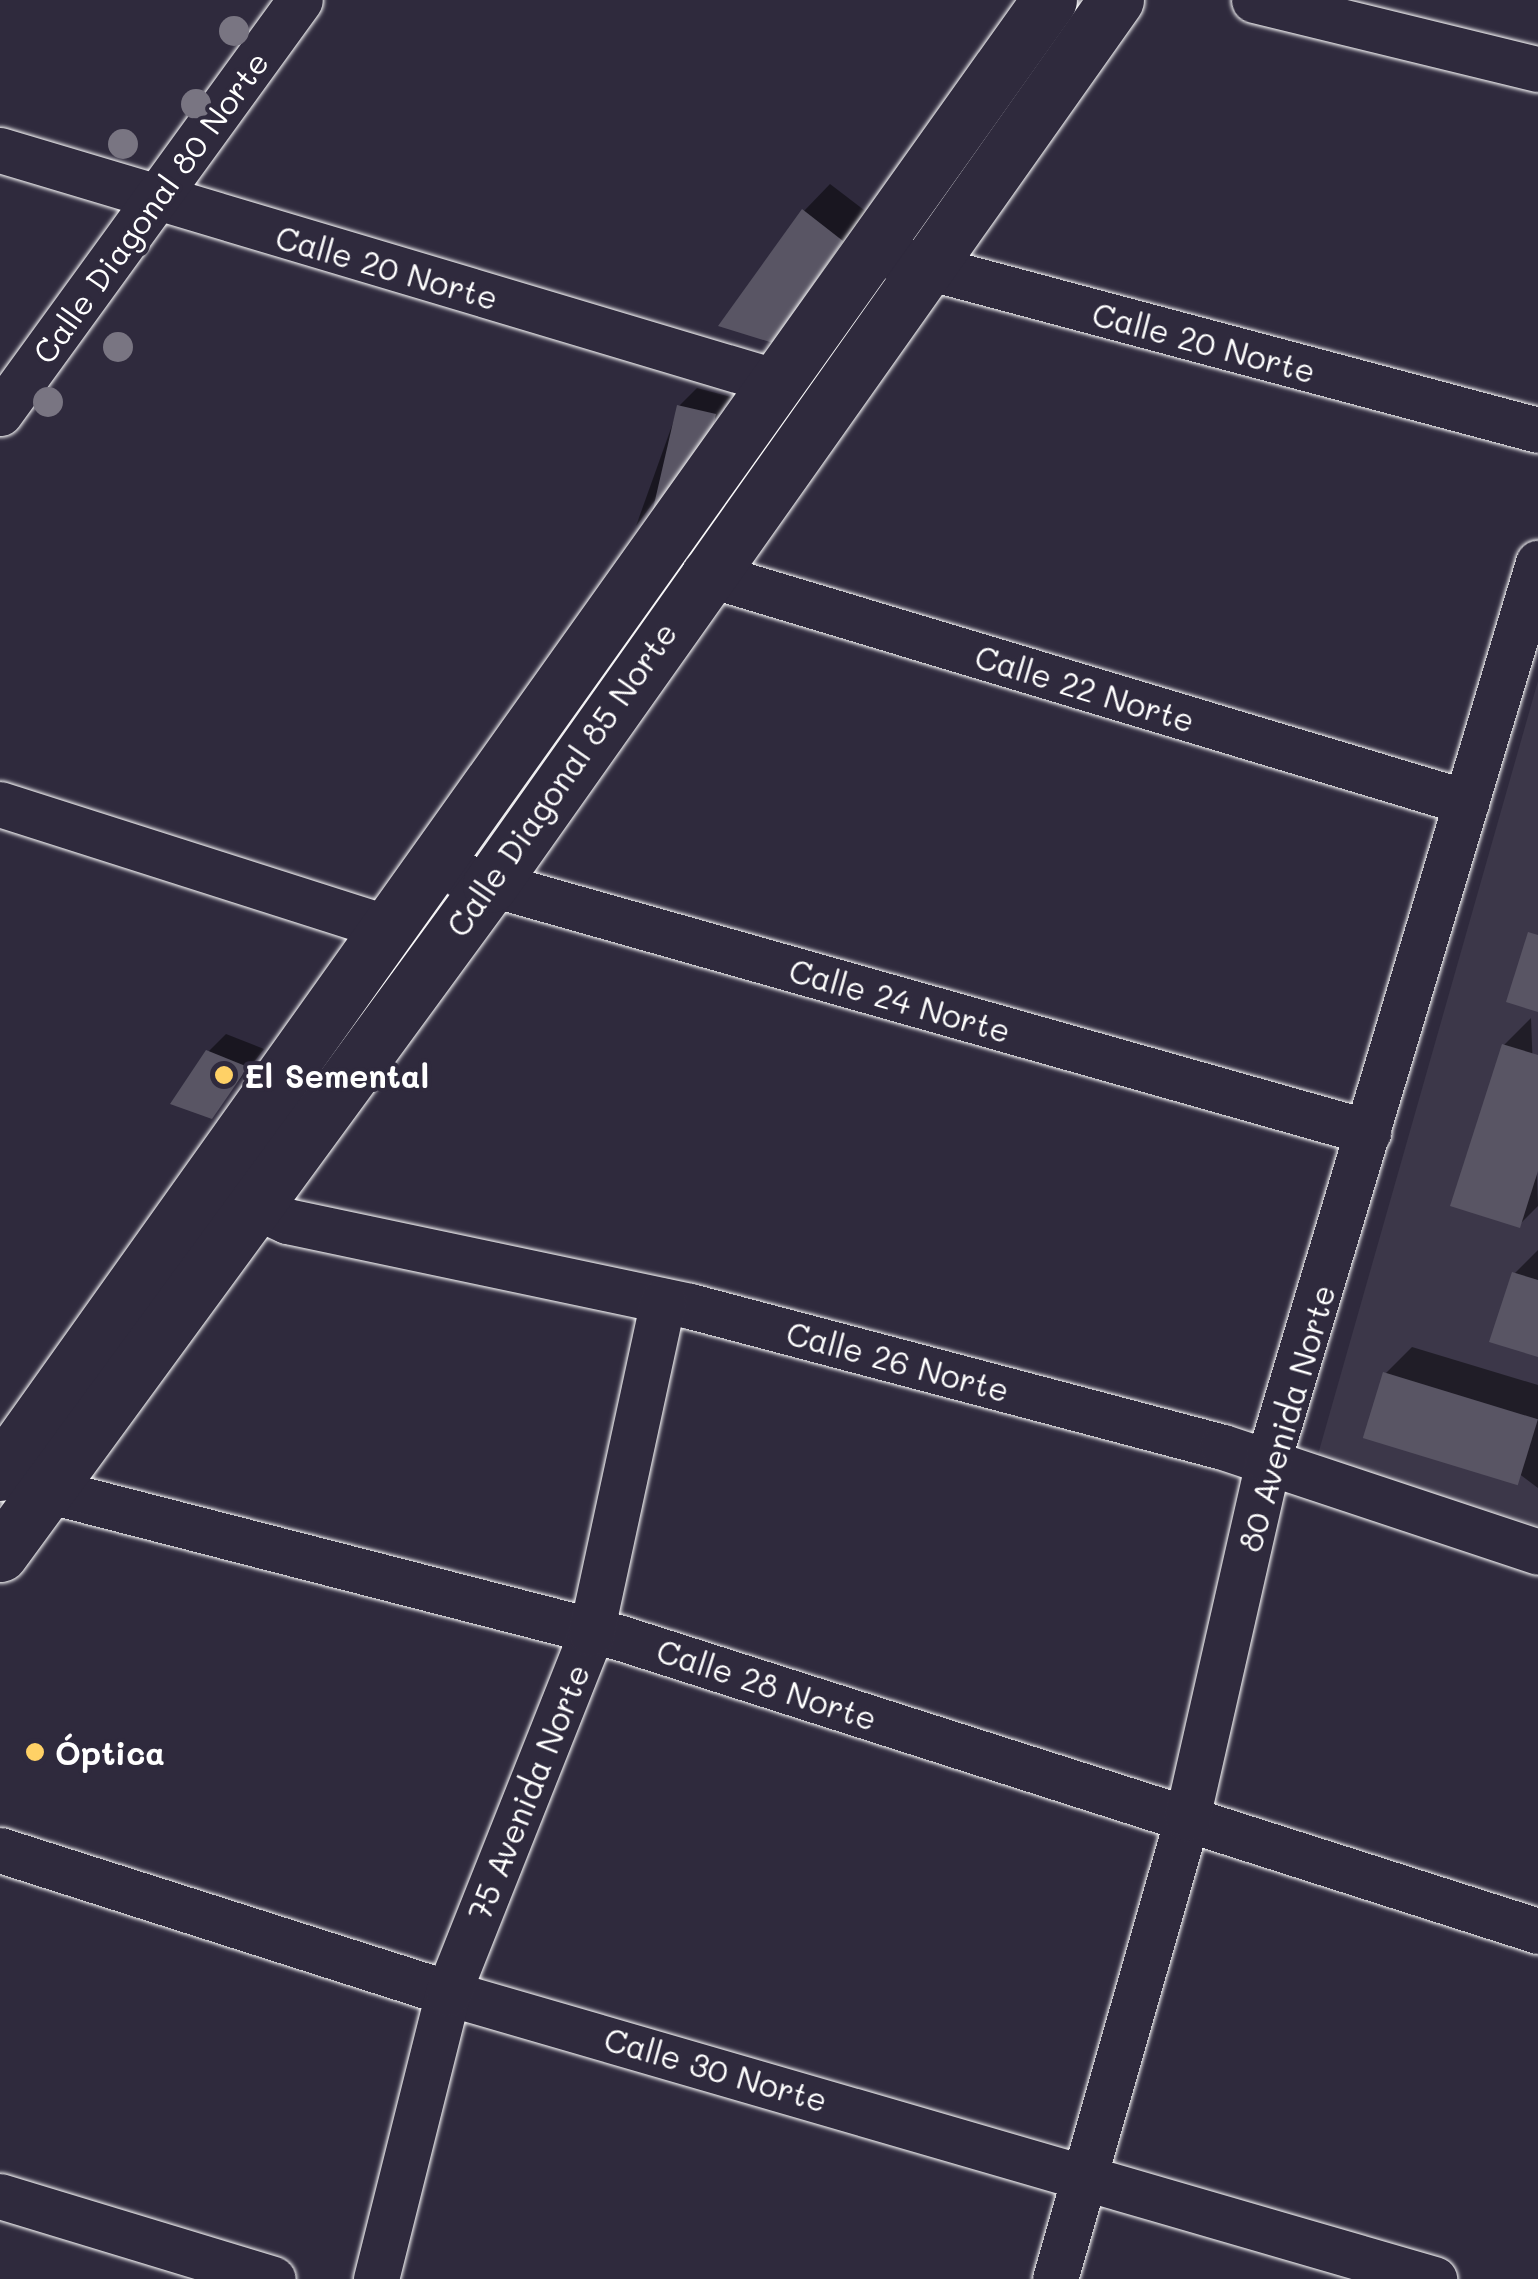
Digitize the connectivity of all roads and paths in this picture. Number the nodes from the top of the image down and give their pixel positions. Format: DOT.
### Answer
graph roads {
  1 [pos="300,0"];
  2 [pos="1049,0"];
  3 [pos="1116,0"];
  4 [pos="1254,0"];
  5 [pos="1538,69"];
  6 [pos="0,150"];
  7 [pos="158,197"];
  8 [pos="872,250"];
  9 [pos="923,268"];
  10 [pos="774,381"];
  11 [pos="0,413"];
  12 [pos="1538,430"];
  13 [pos="1538,562"];
  14 [pos="704,573"];
  15 [pos="1466,802"];
  16 [pos="0,804"];
  17 [pos="432,867"];
  18 [pos="490,885"];
  19 [pos="389,928"];
  20 [pos="1368,1132"];
  21 [pos="250,1204"];
  22 [pos="664,1300"];
  23 [pos="1268,1461"];
  24 [pos="15,1466"];
  25 [pos="1538,1552"];
  26 [pos="0,1554"];
  27 [pos="592,1632"];
  28 [pos="1187,1818"];
  29 [pos="0,1850"];
  30 [pos="1538,1931"];
  31 [pos="448,1993"];
  32 [pos="1088,2175"];
  33 [pos="0,2196"];
  34 [pos="273,2279"];
  35 [pos="376,2279"];
  36 [pos="1055,2279"];
  37 [pos="1434,2279"];
  1 -- 7 [label="street, Calle Diagonal 80 Norte"];
  2 -- 8 [label="main road, Calle Diagonal 85 Norte"];
  3 -- 9 [label="main road, Calle Diagonal 85 Norte"];
  4 -- 5 [label="street"];
  6 -- 7 [label="street, Calle 20 Norte"];
  7 -- 10 [label="street, Calle 20 Norte"];
  7 -- 11 [label="street, Calle Diagonal 80 Norte"];
  8 -- 9 [label="street, Calle 20 Norte"];
  8 -- 10 [label="main road, Calle Diagonal 85 Norte"];
  9 -- 12 [label="street, Calle 20 Norte"];
  9 -- 14 [label="main road, Calle Diagonal 85 Norte"];
  10 -- 17 [label="main road, Calle Diagonal 85 Norte"];
  13 -- 15 [label="street, 80 Avenida Norte"];
  14 -- 15 [label="street, Calle 22 Norte"];
  14 -- 18 [label="main road, Calle Diagonal 85 Norte"];
  15 -- 20 [label="street, 80 Avenida Norte"];
  16 -- 19 [label="street"];
  17 -- 18 [label="street, Calle 24 Norte"];
  17 -- 19 [label="main road, Calle Diagonal 85 Norte"];
  18 -- 20 [label="street, Calle 24 Norte"];
  18 -- 21 [label="main road, Calle Diagonal 85 Norte"];
  19 -- 24 [label="main road, Calle Diagonal 85 Norte"];
  20 -- 23 [label="street, 80 Avenida Norte"];
  21 -- 22 [label="street, Calle 26 Norte"];
  21 -- 24 [label="main road, Calle Diagonal 85 Norte"];
  22 -- 23 [label="street, Calle 26 Norte"];
  22 -- 27 [label="street, 75 Avenida Norte"];
  23 -- 25 [label="street, Calle 26 Norte"];
  23 -- 28 [label="street, 80 Avenida Norte"];
  24 -- 26 [label="main road, Calle Diagonal 85 Norte"];
  24 -- 27 [label="street, Calle 28 Norte"];
  27 -- 28 [label="street, Calle 28 Norte"];
  27 -- 31 [label="street, 75 Avenida Norte"];
  28 -- 30 [label="street, Calle 28 Norte"];
  28 -- 32 [label="street, 80 Avenida Norte"];
  29 -- 31 [label="street, Calle 30 Norte"];
  31 -- 32 [label="street, Calle 30 Norte"];
  31 -- 35 [label="street, 75 Avenida Norte"];
  32 -- 36 [label="street, 80 Avenida Norte"];
  32 -- 37 [label="street, Calle 30 Norte"];
  33 -- 34 [label="street"];
}
